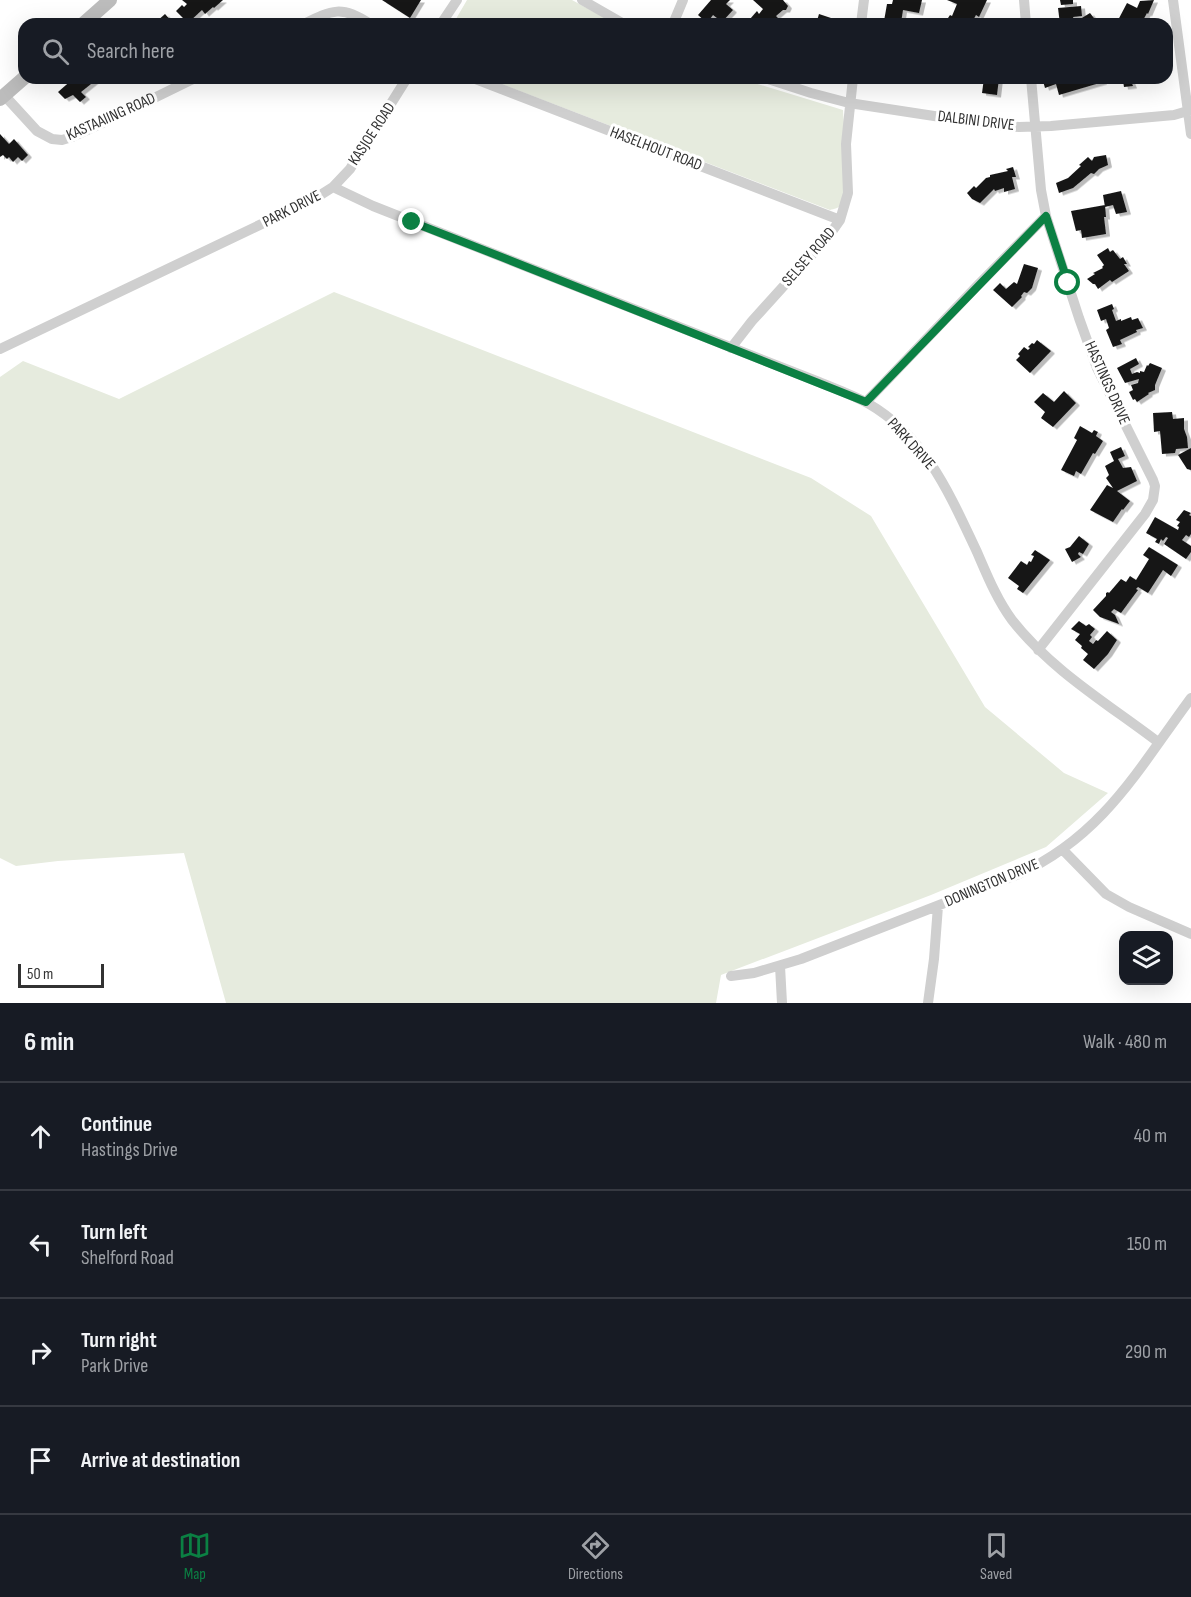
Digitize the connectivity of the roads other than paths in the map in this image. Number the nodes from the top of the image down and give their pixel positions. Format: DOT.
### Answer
graph roads {
  1 [pos="110,0"];
  2 [pos="456,0"];
  3 [pos="582,0"];
  4 [pos="683,0"];
  5 [pos="864,0"];
  6 [pos="1024,0"];
  7 [pos="1173,0"];
  8 [pos="90,18"];
  9 [pos="316,18"];
  10 [pos="361,18"];
  11 [pos="445,18"];
  12 [pos="614,18"];
  13 [pos="676,18"];
  14 [pos="862,18"];
  15 [pos="1026,18"];
  16 [pos="18,83"];
  17 [pos="183,84"];
  18 [pos="403,84"];
  19 [pos="489,84"];
  20 [pos="783,84"];
  21 [pos="852,84"];
  22 [pos="1031,84"];
  23 [pos="2,98"];
  24 [pos="849,103"];
  25 [pos="1189,110"];
  26 [pos="1035,127"];
  27 [pos="1191,134"];
  28 [pos="333,187"];
  29 [pos="1046,216"];
  30 [pos="840,220"];
  31 [pos="731,348"];
  32 [pos="0,349"];
  33 [pos="866,402"];
  34 [pos="1038,650"];
  35 [pos="1191,698"];
  36 [pos="1158,742"];
  37 [pos="1063,850"];
  38 [pos="938,906"];
  39 [pos="1191,934"];
  40 [pos="780,966"];
  41 [pos="731,976"];
  42 [pos="782,1003"];
  43 [pos="928,1003"];
  1 -- 8 [label="street"];
  2 -- 11 [label="street"];
  3 -- 12 [label="street"];
  4 -- 13 [label="street"];
  5 -- 14 [label="street"];
  6 -- 15 [label="street"];
  7 -- 25 [label="street"];
  9 -- 10 [label="street"];
  16 -- 23 [label="street"];
  17 -- 23 [label="street, KASTAAIING ROAD"];
  18 -- 28 [label="street, KASJOE ROAD"];
  19 -- 30 [label="street, HASELHOUT ROAD"];
  20 -- 24 [label="street, DALBINI DRIVE"];
  21 -- 24 [label="street, SELSEY ROAD"];
  22 -- 26 [label="street, HASTINGS DRIVE"];
  24 -- 26 [label="street, DALBINI DRIVE"];
  24 -- 30 [label="street, SELSEY ROAD"];
  25 -- 26 [label="street, DALBINI DRIVE"];
  25 -- 27 [label="street"];
  26 -- 29 [label="street, HASTINGS DRIVE"];
  28 -- 31 [label="street, PARK DRIVE"];
  28 -- 32 [label="street, PARK DRIVE"];
  29 -- 33 [label="street"];
  29 -- 34 [label="street, HASTINGS DRIVE"];
  30 -- 31 [label="street, SELSEY ROAD"];
  31 -- 33 [label="street, PARK DRIVE"];
  33 -- 34 [label="street, PARK DRIVE"];
  34 -- 36 [label="street, PARK DRIVE"];
  35 -- 36 [label="street, DONINGTON DRIVE"];
  36 -- 37 [label="street, DONINGTON DRIVE"];
  37 -- 38 [label="street, DONINGTON DRIVE"];
  37 -- 39 [label="street"];
  38 -- 40 [label="street, DONINGTON DRIVE"];
  38 -- 43 [label="street"];
  40 -- 41 [label="street, DONINGTON DRIVE"];
  40 -- 42 [label="street"];
}
